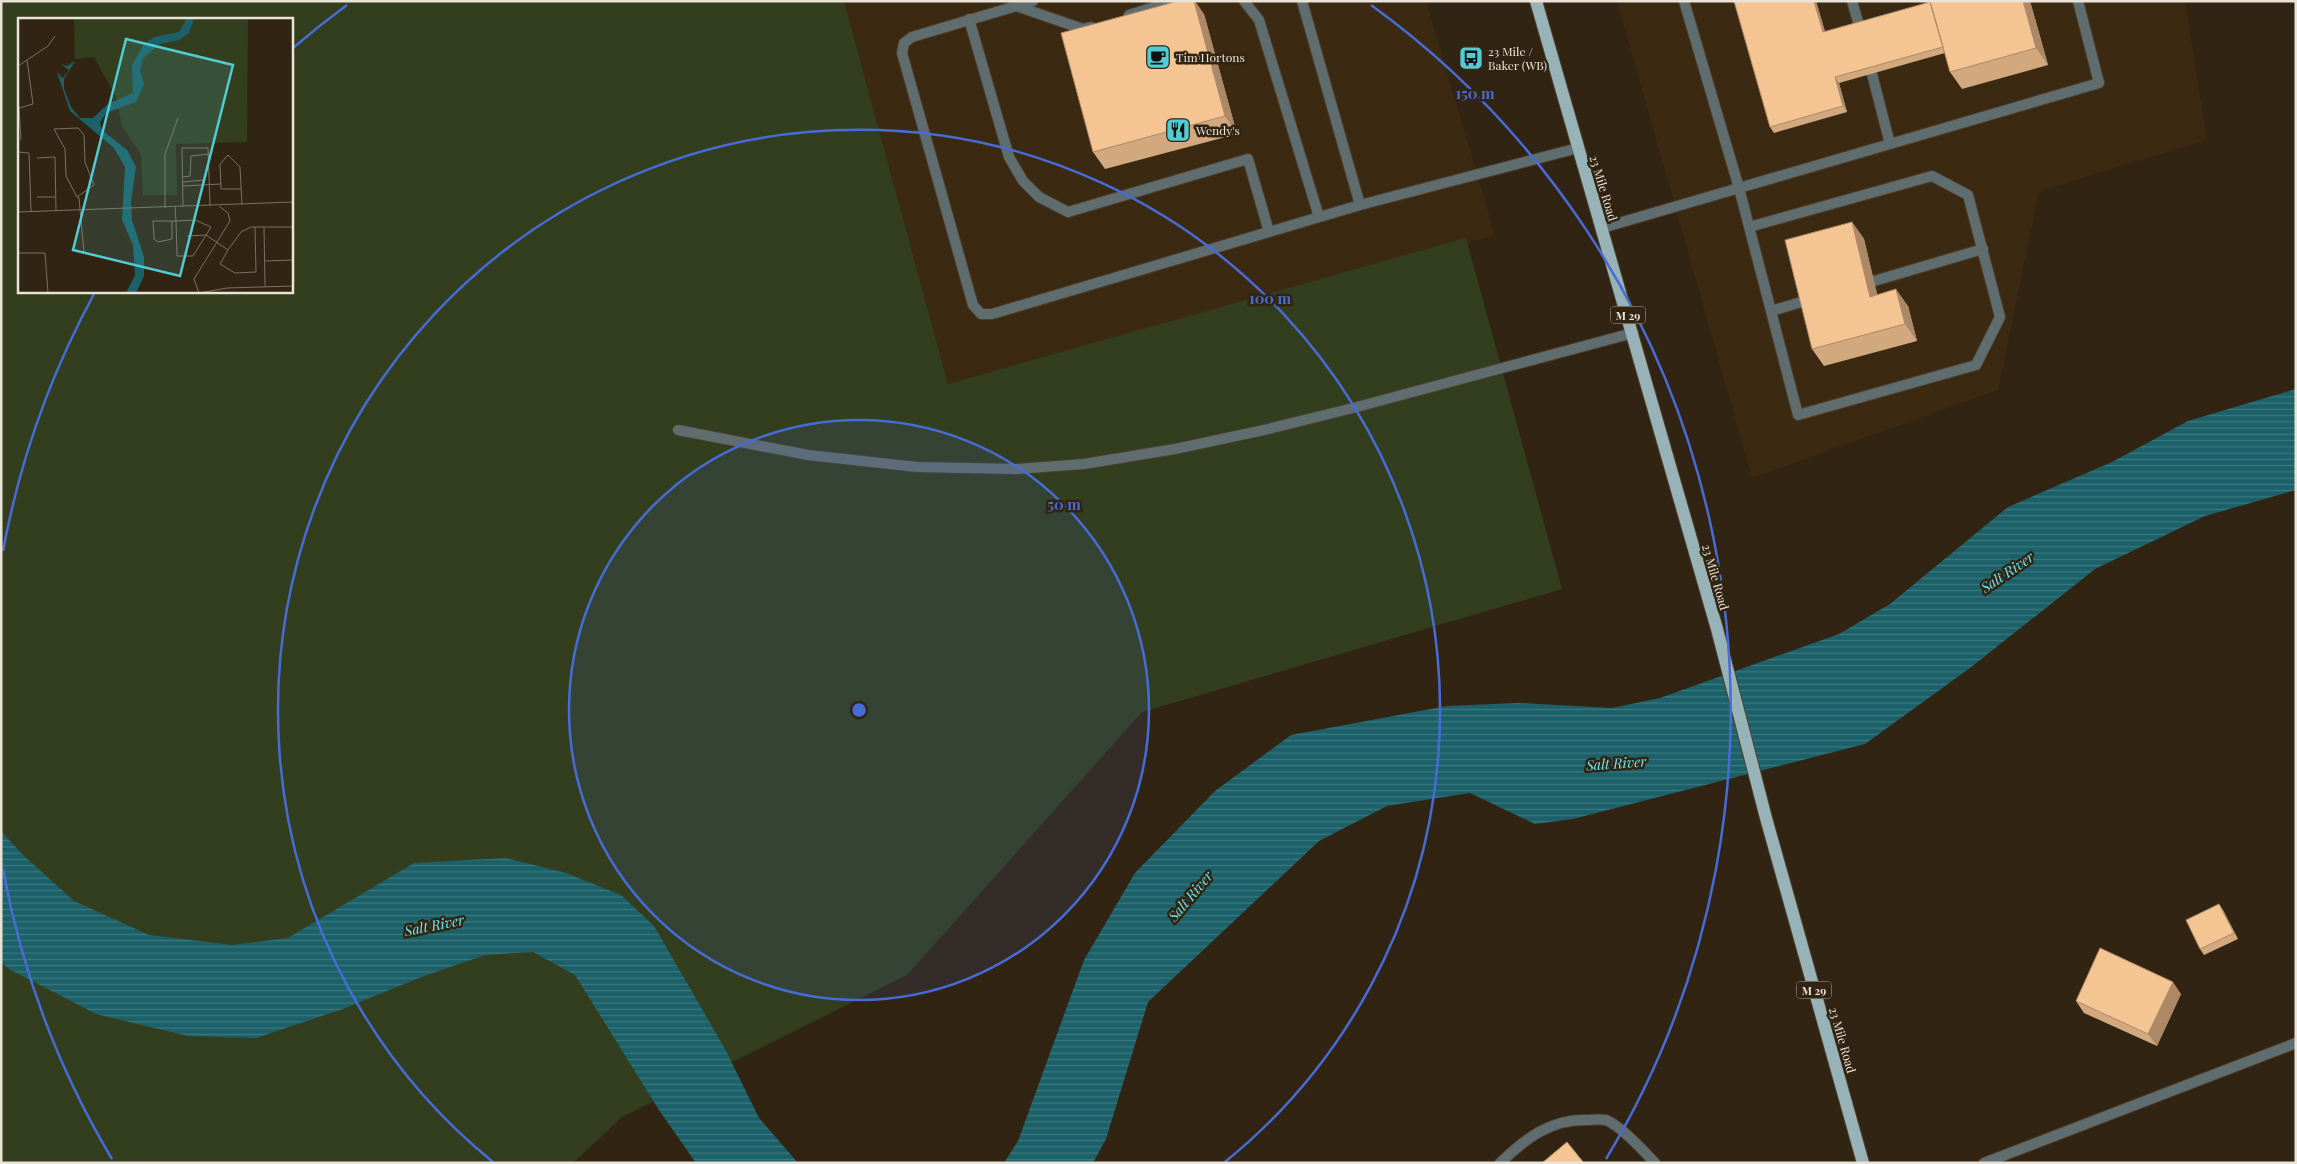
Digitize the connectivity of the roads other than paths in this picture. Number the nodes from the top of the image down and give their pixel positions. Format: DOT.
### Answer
graph roads {
  1 [pos="1033,1"];
  2 [pos="1173,1"];
  3 [pos="1244,1"];
  4 [pos="1302,1"];
  5 [pos="1536,1"];
  6 [pos="1684,1"];
  7 [pos="1852,1"];
  8 [pos="2078,1"];
  9 [pos="1016,6"];
  10 [pos="1119,18"];
  11 [pos="969,19"];
  12 [pos="1101,24"];
  13 [pos="1860,29"];
  14 [pos="1872,74"];
  15 [pos="1890,144"];
  16 [pos="1578,148"];
  17 [pos="1739,188"];
  18 [pos="1360,205"];
  19 [pos="1319,217"];
  20 [pos="1749,227"];
  21 [pos="1602,228"];
  22 [pos="1269,232"];
  23 [pos="1983,249"];
  24 [pos="1874,281"];
  25 [pos="1808,300"];
  26 [pos="1771,311"];
  27 [pos="1633,333"];
  28 [pos="678,430"];
  29 [pos="2296,1043"];
  30 [pos="1500,1163"];
  31 [pos="1655,1163"];
  32 [pos="1862,1163"];
  33 [pos="1984,1163"];
  1 -- 9 [label="lane"];
  2 -- 10 [label="lane"];
  3 -- 19 [label="lane"];
  4 -- 18 [label="lane"];
  5 -- 16 [label="main road, 23 Mile Road / M 29"];
  6 -- 17 [label="lane"];
  7 -- 13 [label="lane"];
  8 -- 15 [label="lane"];
  9 -- 11 [label="lane"];
  9 -- 12 [label="lane"];
  11 -- 22 [label="lane"];
  11 -- 22 [label="lane"];
  14 -- 15 [label="lane"];
  15 -- 17 [label="lane"];
  16 -- 18 [label="lane"];
  16 -- 21 [label="main road, 23 Mile Road / M 29"];
  17 -- 20 [label="lane"];
  17 -- 21 [label="lane"];
  18 -- 19 [label="lane"];
  19 -- 22 [label="lane"];
  20 -- 23 [label="lane"];
  20 -- 26 [label="lane"];
  21 -- 27 [label="main road, 23 Mile Road / M 29"];
  23 -- 24 [label="lane"];
  23 -- 26 [label="lane"];
  25 -- 26 [label="lane"];
  27 -- 28 [label="lane"];
  27 -- 32 [label="main road, 23 Mile Road / M 29"];
  29 -- 33 [label="lane"];
  30 -- 31 [label="lane"];
}
